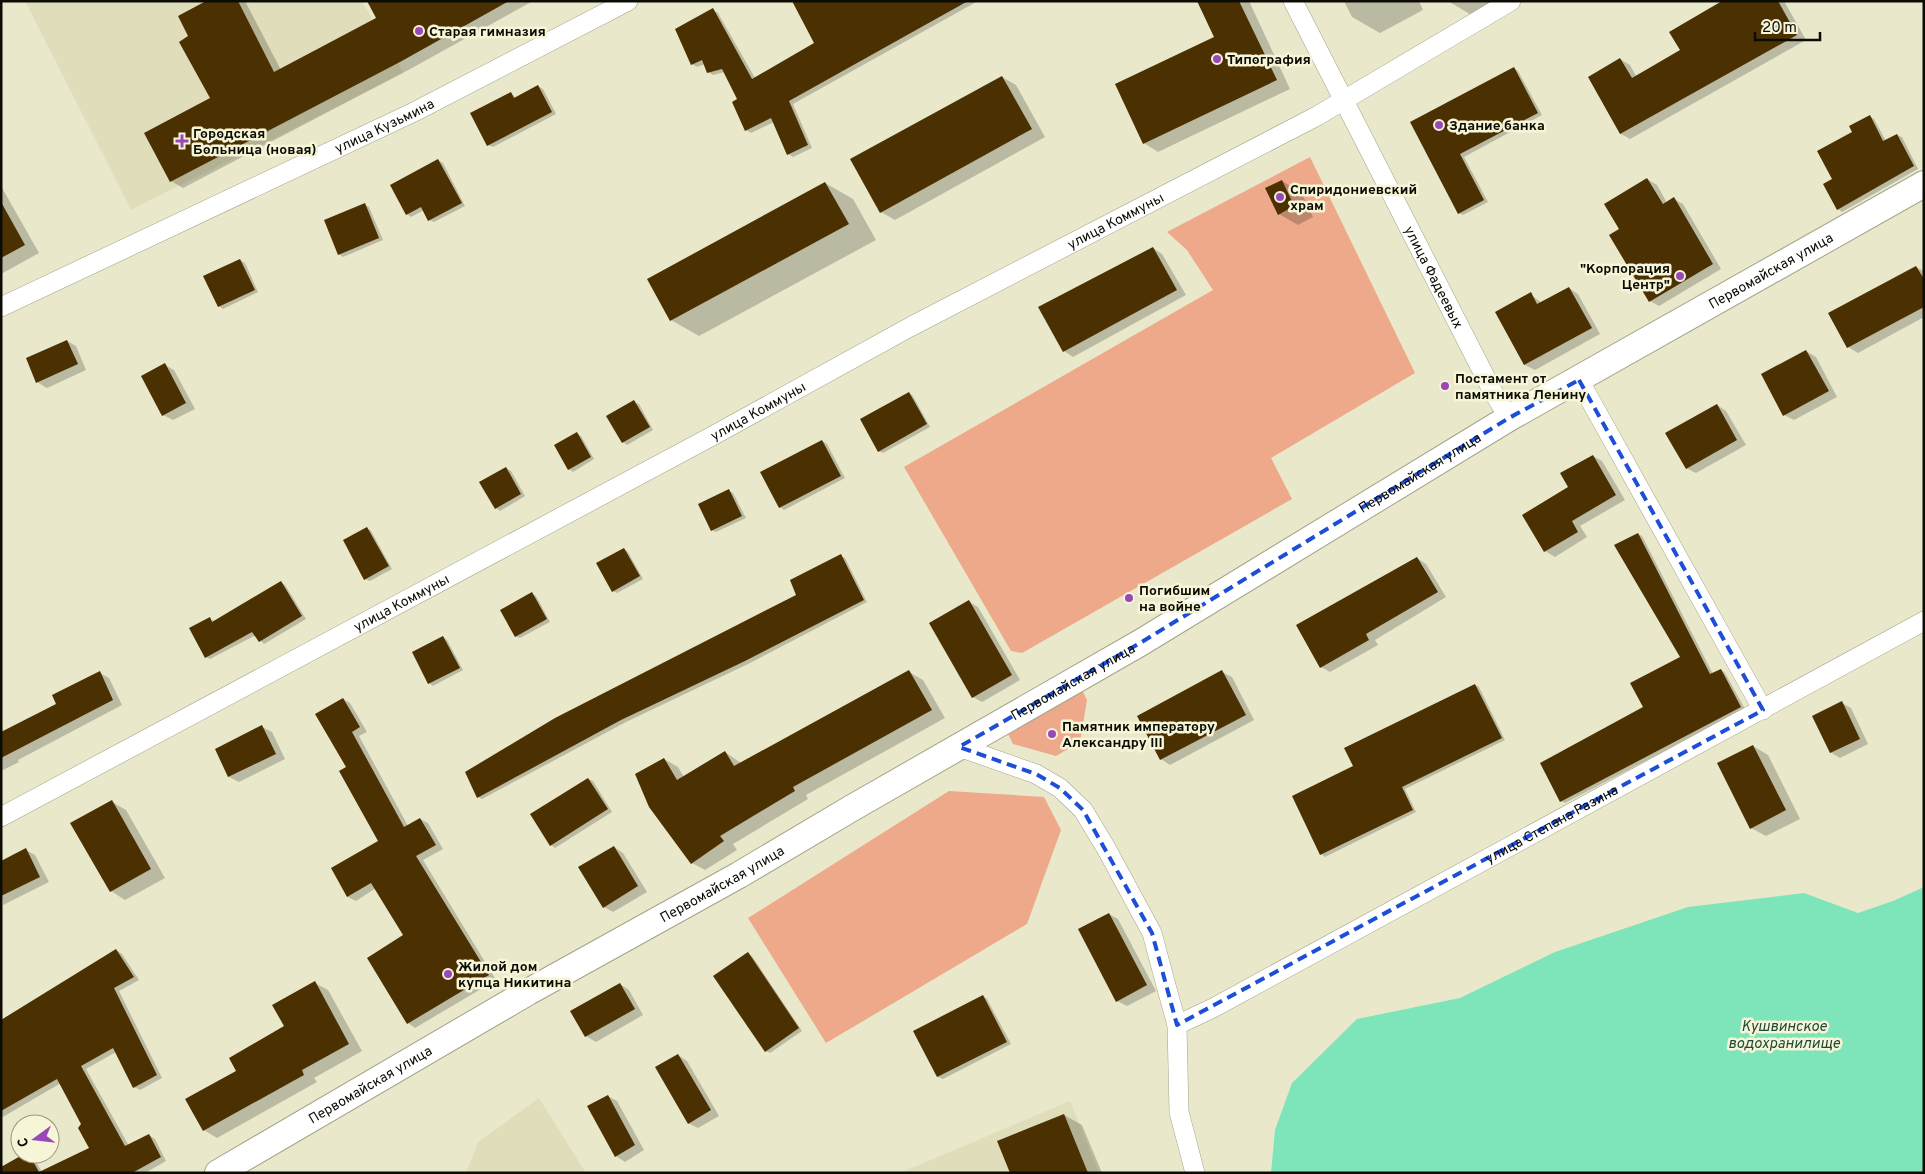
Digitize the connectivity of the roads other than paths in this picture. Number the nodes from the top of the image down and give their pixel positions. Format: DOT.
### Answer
graph roads {
  1 [pos="628,1"];
  2 [pos="1293,1"];
  3 [pos="1512,1"];
  4 [pos="1344,100"];
  5 [pos="1924,184"];
  6 [pos="1,307"];
  7 [pos="1579,380"];
  8 [pos="1509,418"];
  9 [pos="1924,621"];
  10 [pos="1762,710"];
  11 [pos="959,747"];
  12 [pos="1,817"];
  13 [pos="1177,1025"];
  14 [pos="218,1173"];
  15 [pos="1195,1173"];
  1 -- 6 [label="street, улица Кузьмина"];
  2 -- 4 [label="street, улица Фадеевых"];
  3 -- 4 [label="street, улица Коммуны"];
  4 -- 8 [label="street, улица Фадеевых"];
  4 -- 12 [label="street, улица Коммуны"];
  5 -- 7 [label="main road, Первомайская улица"];
  7 -- 8 [label="main road, Первомайская улица"];
  7 -- 10 [label="street"];
  8 -- 11 [label="main road, Первомайская улица"];
  9 -- 10 [label="street, улица Степана Разина"];
  10 -- 13 [label="street, улица Степана Разина"];
  11 -- 13 [label="street"];
  11 -- 14 [label="main road, Первомайская улица"];
  13 -- 15 [label="street"];
}
